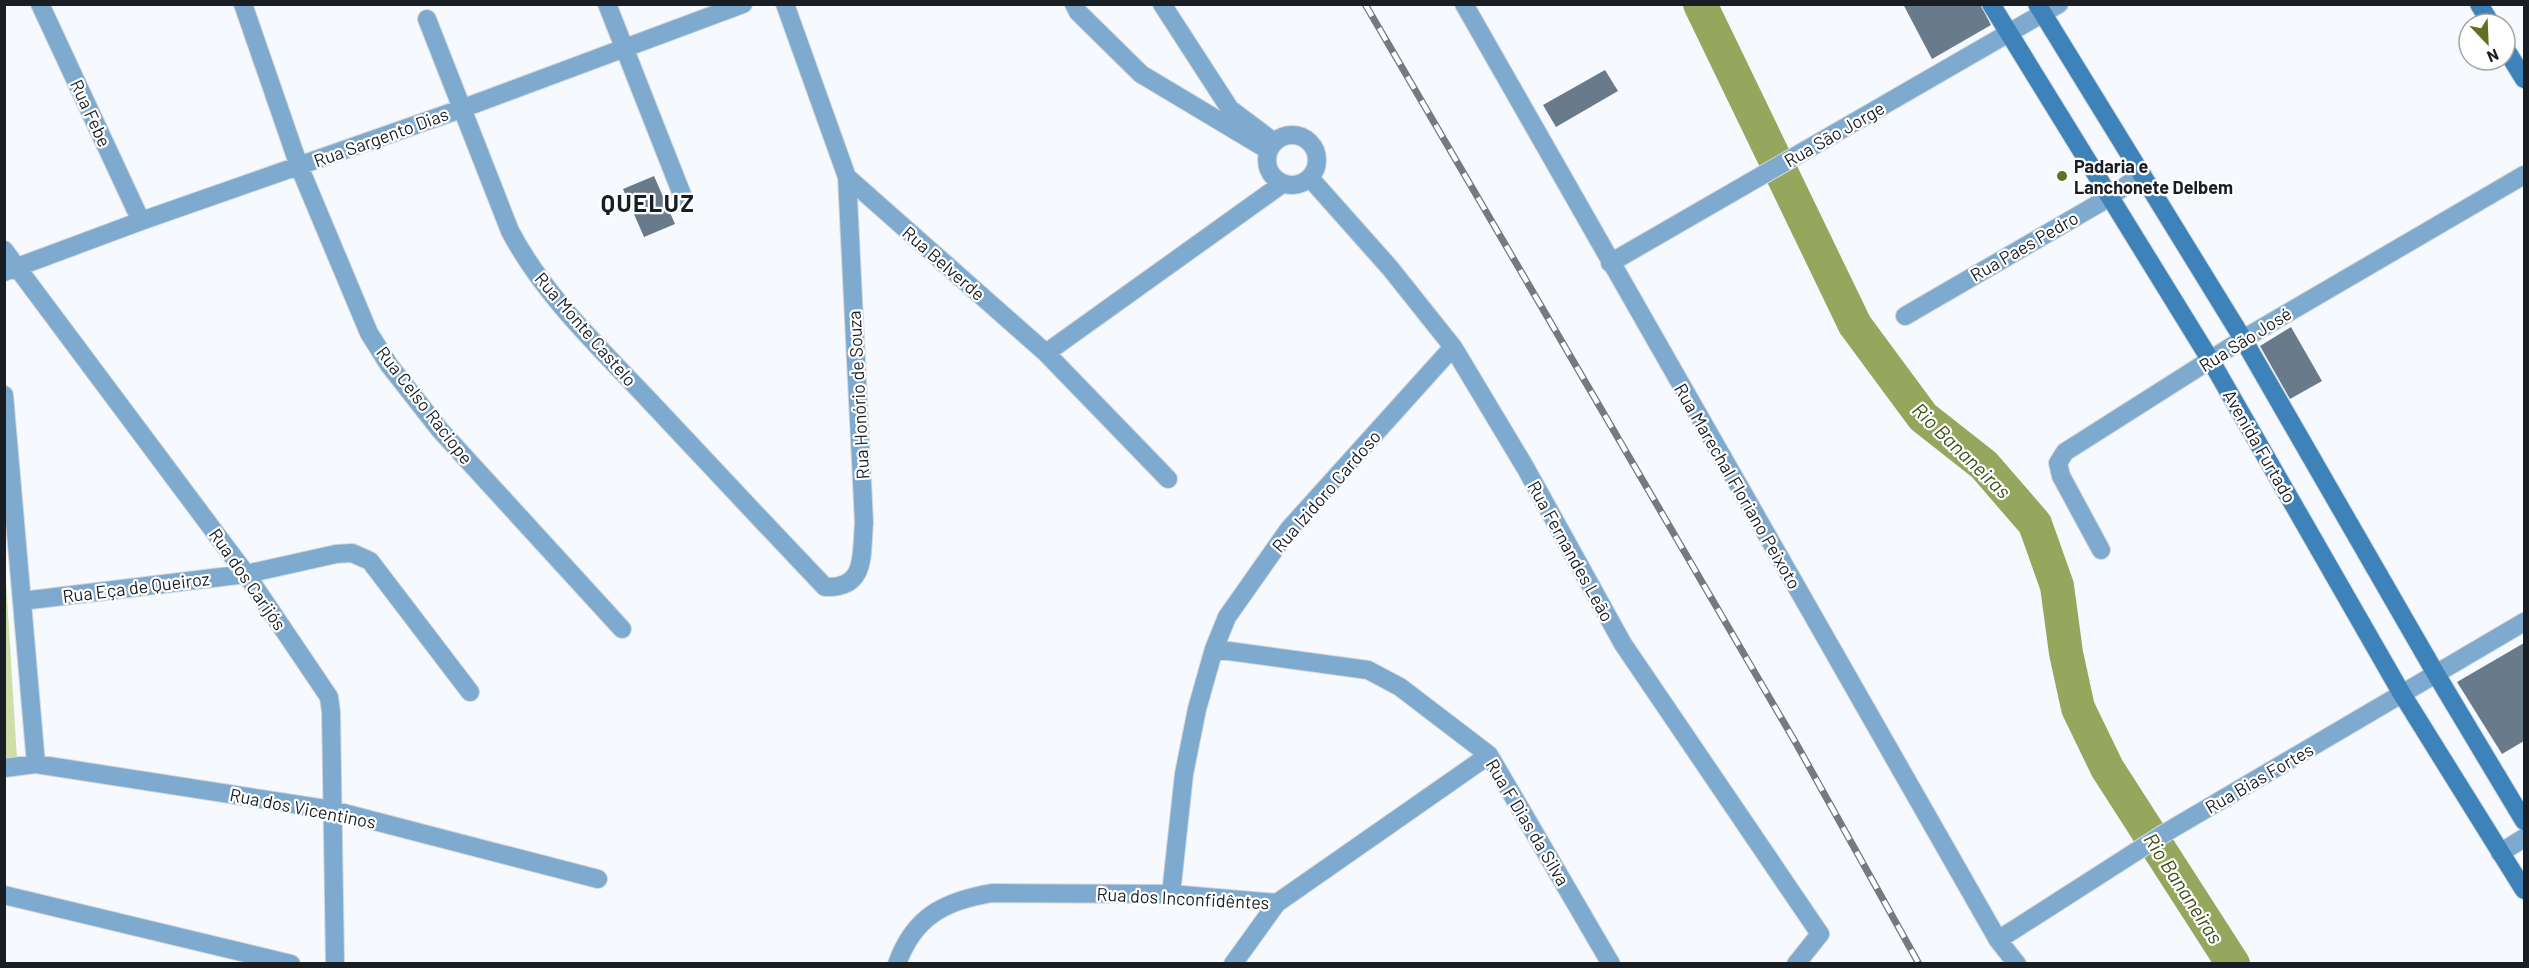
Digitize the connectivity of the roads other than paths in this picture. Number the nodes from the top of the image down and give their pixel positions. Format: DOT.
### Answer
graph roads {
  1 [pos="40,4"];
  2 [pos="243,4"];
  3 [pos="607,4"];
  4 [pos="743,4"];
  5 [pos="785,4"];
  6 [pos="1074,4"];
  7 [pos="1162,4"];
  8 [pos="1464,4"];
  9 [pos="1991,4"];
  10 [pos="2047,7"];
  11 [pos="427,19"];
  12 [pos="2009,35"];
  13 [pos="624,49"];
  14 [pos="461,109"];
  15 [pos="1271,146"];
  16 [pos="298,166"];
  17 [pos="2142,174"];
  18 [pos="2524,175"];
  19 [pos="847,177"];
  20 [pos="1310,178"];
  21 [pos="1282,184"];
  22 [pos="683,197"];
  23 [pos="2109,197"];
  24 [pos="141,220"];
  25 [pos="4,250"];
  26 [pos="1610,263"];
  27 [pos="12,270"];
  28 [pos="1905,316"];
  29 [pos="2243,339"];
  30 [pos="1453,347"];
  31 [pos="1046,353"];
  32 [pos="2211,361"];
  33 [pos="4,395"];
  34 [pos="1168,479"];
  35 [pos="2102,550"];
  36 [pos="246,573"];
  37 [pos="825,587"];
  38 [pos="22,601"];
  39 [pos="2524,622"];
  40 [pos="622,629"];
  41 [pos="1214,649"];
  42 [pos="2436,674"];
  43 [pos="470,692"];
  44 [pos="2403,694"];
  45 [pos="1489,755"];
  46 [pos="36,764"];
  47 [pos="4,768"];
  48 [pos="332,810"];
  49 [pos="2524,821"];
  50 [pos="2524,838"];
  51 [pos="2500,853"];
  52 [pos="598,879"];
  53 [pos="2524,890"];
  54 [pos="1172,894"];
  55 [pos="4,895"];
  56 [pos="1277,903"];
  57 [pos="1998,940"];
  58 [pos="291,963"];
  59 [pos="335,963"];
  60 [pos="897,963"];
  61 [pos="1233,963"];
  62 [pos="1611,963"];
  63 [pos="1796,963"];
  64 [pos="2018,963"];
  1 -- 24 [label="street, Rua Febe"];
  2 -- 16 [label="street, Rua Celso Raciope"];
  3 -- 13 [label="street"];
  4 -- 13 [label="street, Rua Sargento Dias"];
  5 -- 19 [label="street, Rua Belverde"];
  6 -- 15 [label="street"];
  7 -- 15 [label="street"];
  8 -- 26 [label="street, Rua Marechal Floriano Peixoto"];
  9 -- 12 [label="street, Avenida Furtado"];
  10 -- 12 [label="street, Rua São Jorge"];
  10 -- 17 [label="street"];
  11 -- 14 [label="street, Rua Monte Castelo"];
  12 -- 23 [label="street, Avenida Furtado"];
  12 -- 26 [label="street, Rua São Jorge"];
  13 -- 14 [label="street, Rua Sargento Dias"];
  13 -- 22 [label="street"];
  14 -- 16 [label="street, Rua Sargento Dias"];
  14 -- 37 [label="street, Rua Monte Castelo"];
  15 -- 20 [label="street"];
  15 -- 21 [label="street"];
  16 -- 24 [label="street, Rua Sargento Dias"];
  16 -- 40 [label="street, Rua Celso Raciope"];
  17 -- 23 [label="street, Rua Paes Pedro"];
  17 -- 29 [label="street"];
  18 -- 29 [label="street, Rua São José"];
  19 -- 31 [label="street, Rua Belverde"];
  19 -- 37 [label="street, Rua Honório de Souza"];
  20 -- 21 [label="street"];
  20 -- 30 [label="street, Rua Fernandes Leão"];
  21 -- 31 [label="street"];
  23 -- 28 [label="street, Rua Paes Pedro"];
  23 -- 32 [label="street, Avenida Furtado"];
  24 -- 27 [label="street, Rua Sargento Dias"];
  25 -- 27 [label="street, Rua dos Carijós"];
  26 -- 57 [label="street, Rua Marechal Floriano Peixoto"];
  27 -- 36 [label="street, Rua dos Carijós"];
  29 -- 32 [label="street, Rua São José"];
  29 -- 42 [label="street"];
  30 -- 41 [label="street, Rua Izidoro Cardoso"];
  30 -- 63 [label="street, Rua Fernandes Leão"];
  31 -- 34 [label="street, Rua Belverde"];
  32 -- 35 [label="street, Rua São José"];
  32 -- 44 [label="street, Avenida Furtado"];
  33 -- 38 [label="street"];
  36 -- 38 [label="street, Rua Eça de Queiroz"];
  36 -- 43 [label="street, Rua Eça de Queiroz"];
  36 -- 48 [label="street, Rua dos Carijós"];
  38 -- 46 [label="street"];
  39 -- 42 [label="street, Rua Bias Fortes"];
  41 -- 45 [label="street, Rua F Dias da Silva"];
  41 -- 54 [label="street, Rua Izidoro Cardoso"];
  42 -- 44 [label="street, Rua Bias Fortes"];
  42 -- 49 [label="street"];
  44 -- 51 [label="street, Avenida Furtado"];
  44 -- 57 [label="street, Rua Bias Fortes"];
  45 -- 56 [label="street, Rua dos Inconfidêntes"];
  45 -- 62 [label="street, Rua F Dias da Silva"];
  46 -- 47 [label="street, Rua dos Vicentinos"];
  46 -- 48 [label="street, Rua dos Vicentinos"];
  48 -- 52 [label="street, Rua dos Vicentinos"];
  48 -- 59 [label="street, Rua dos Carijós"];
  50 -- 51 [label="street"];
  51 -- 53 [label="street, Avenida Furtado"];
  54 -- 56 [label="street, Rua dos Inconfidêntes"];
  54 -- 60 [label="street, Rua dos Inconfidêntes"];
  55 -- 58 [label="street"];
  56 -- 61 [label="street"];
  57 -- 64 [label="street, Rua Marechal Floriano Peixoto"];
}
